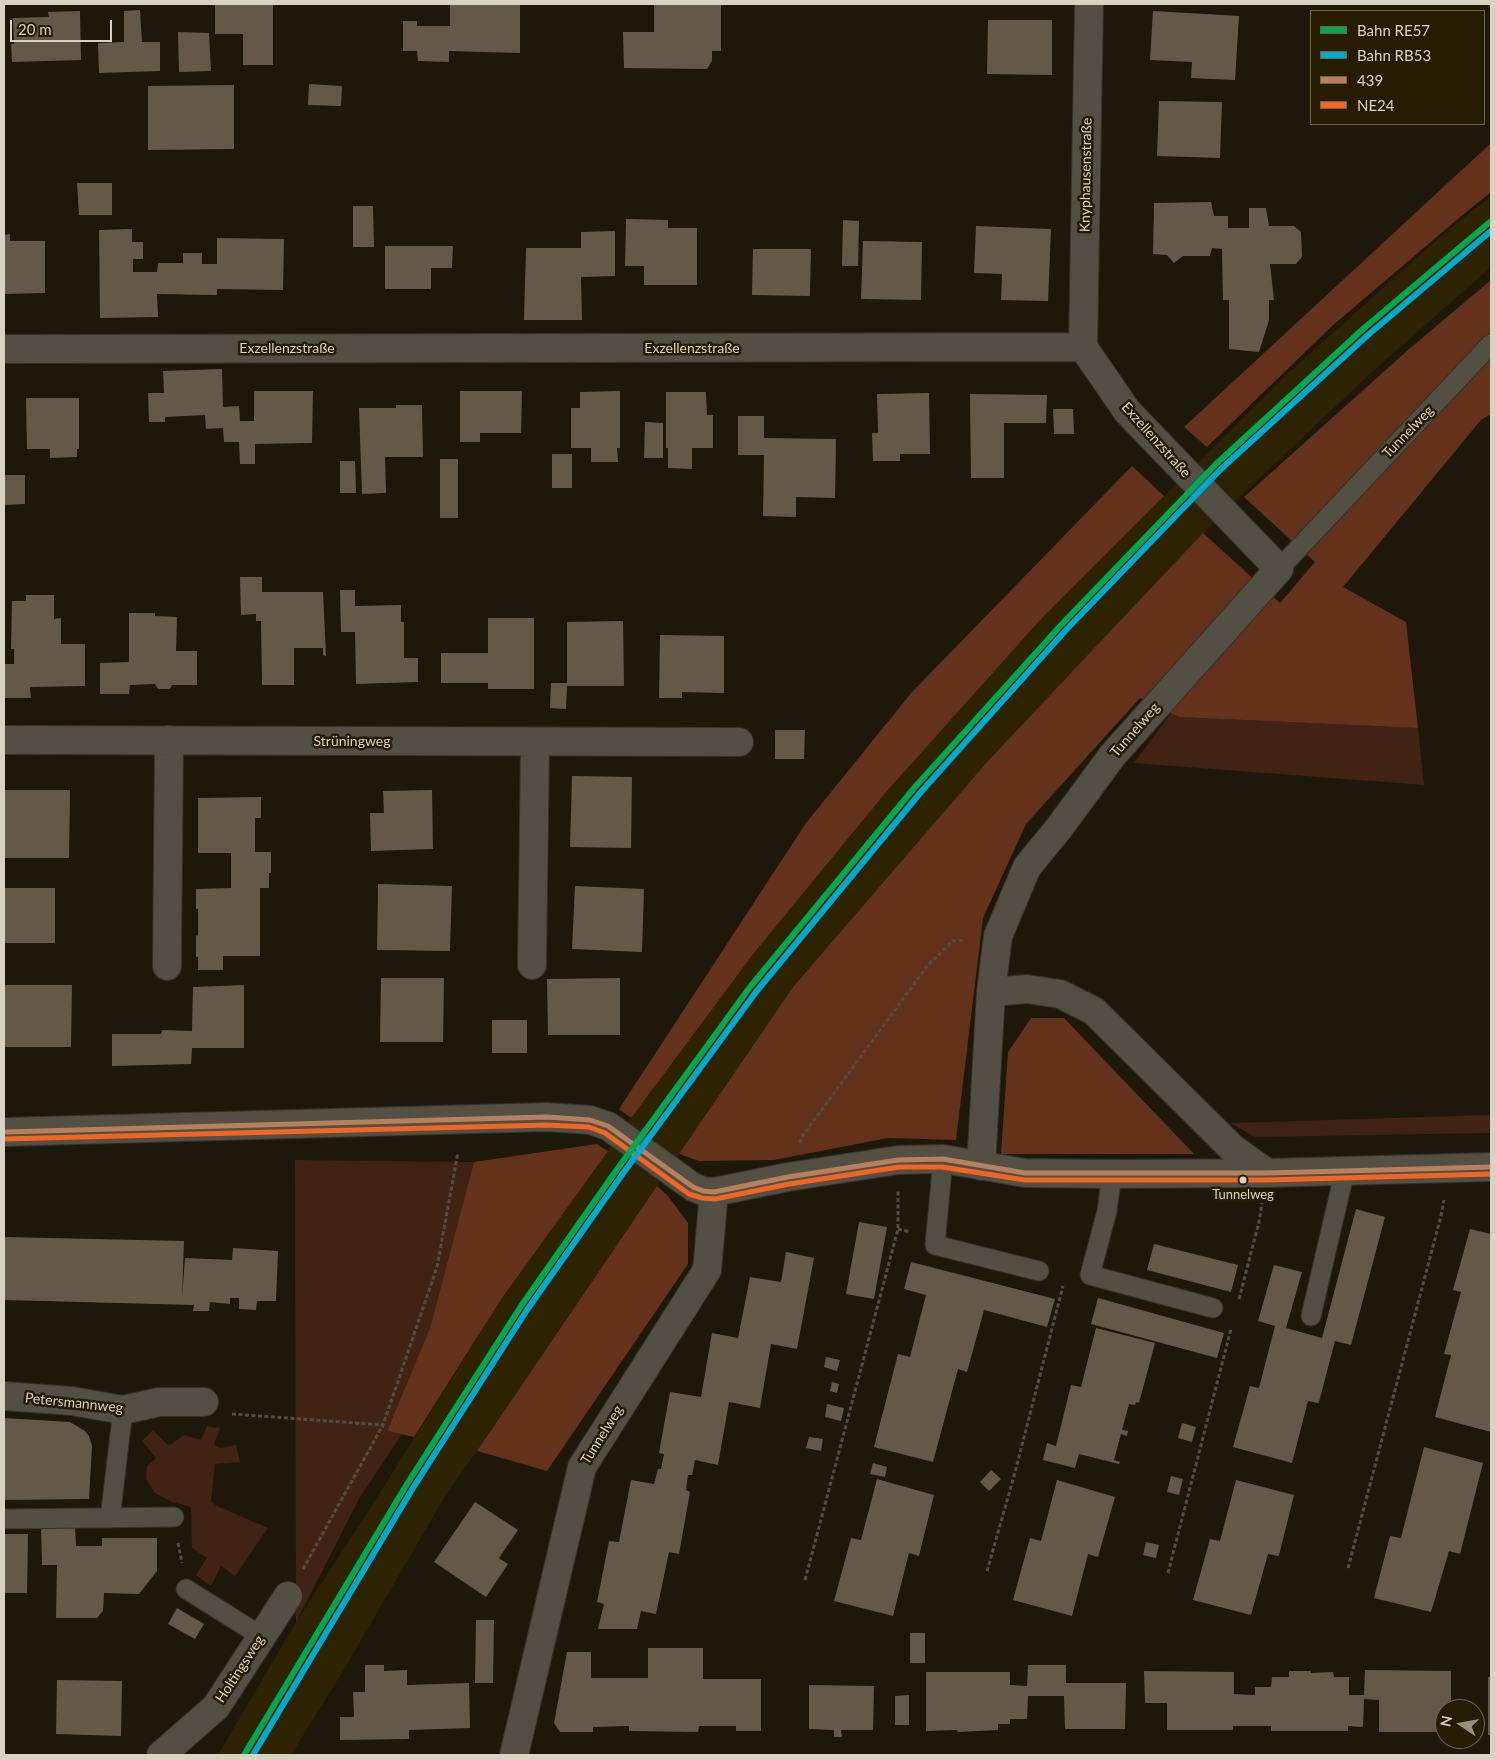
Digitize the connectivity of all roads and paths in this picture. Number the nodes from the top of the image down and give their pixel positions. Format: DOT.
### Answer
graph roads {
  1 [pos="1089,4"];
  2 [pos="1491,344"];
  3 [pos="1083,347"];
  4 [pos="4,349"];
  5 [pos="1279,569"];
  6 [pos="4,740"];
  7 [pos="168,740"];
  8 [pos="535,742"];
  9 [pos="739,742"];
  10 [pos="998,936"];
  11 [pos="532,965"];
  12 [pos="167,966"];
  13 [pos="991,992"];
  14 [pos="464,1119"];
  15 [pos="4,1132"];
  16 [pos="898,1160"];
  17 [pos="943,1160"];
  18 [pos="980,1166"];
  19 [pos="1449,1167"];
  20 [pos="1491,1167"];
  21 [pos="1345,1170"];
  22 [pos="1267,1173"];
  23 [pos="1112,1174"];
  24 [pos="788,1177"];
  25 [pos="714,1192"];
  26 [pos="1039,1271"];
  27 [pos="1065,1279"];
  28 [pos="1237,1307"];
  29 [pos="1213,1308"];
  30 [pos="1311,1316"];
  31 [pos="1232,1326"];
  32 [pos="4,1396"];
  33 [pos="204,1402"];
  34 [pos="123,1410"];
  35 [pos="383,1425"];
  36 [pos="174,1517"];
  37 [pos="110,1518"];
  38 [pos="4,1519"];
  39 [pos="1348,1568"];
  40 [pos="987,1571"];
  41 [pos="1168,1573"];
  42 [pos="805,1580"];
  43 [pos="186,1589"];
  44 [pos="288,1596"];
  45 [pos="261,1636"];
  46 [pos="161,1755"];
  47 [pos="514,1755"];
  1 -- 3 [label="street, Knyphausenstraße"];
  2 -- 5 [label="lane, Tunnelweg"];
  3 -- 4 [label="street, Exzellenzstraße"];
  3 -- 5 [label="street, Exzellenzstraße"];
  5 -- 10 [label="street, Tunnelweg"];
  6 -- 7 [label="street, Strüningweg"];
  7 -- 8 [label="street, Strüningweg"];
  7 -- 12 [label="street"];
  8 -- 9 [label="street, Strüningweg"];
  8 -- 11 [label="street"];
  10 -- 13 [label="street, Tunnelweg"];
  10 -- 24 [label="path"];
  13 -- 18 [label="street, Tunnelweg"];
  13 -- 22 [label="street"];
  14 -- 15 [label="street"];
  14 -- 25 [label="street"];
  14 -- 35 [label="path"];
  16 -- 17 [label="street"];
  16 -- 24 [label="street"];
  16 -- 42 [label="path"];
  17 -- 18 [label="street"];
  17 -- 26 [label="lane"];
  18 -- 23 [label="street"];
  19 -- 20 [label="street"];
  19 -- 21 [label="street"];
  19 -- 39 [label="path"];
  21 -- 22 [label="street"];
  21 -- 30 [label="lane"];
  22 -- 23 [label="street"];
  22 -- 28 [label="path"];
  23 -- 29 [label="lane"];
  24 -- 25 [label="street"];
  25 -- 47 [label="street, Tunnelweg"];
  27 -- 40 [label="path"];
  31 -- 41 [label="path"];
  32 -- 34 [label="street, Petersmannweg"];
  33 -- 34 [label="street, Petersmannweg"];
  33 -- 35 [label="path"];
  34 -- 37 [label="lane"];
  35 -- 44 [label="path"];
  36 -- 37 [label="lane"];
  36 -- 43 [label="path"];
  37 -- 38 [label="lane"];
  43 -- 45 [label="lane"];
  44 -- 45 [label="street, Holtingsweg"];
  45 -- 46 [label="street, Holtingsweg"];
}
